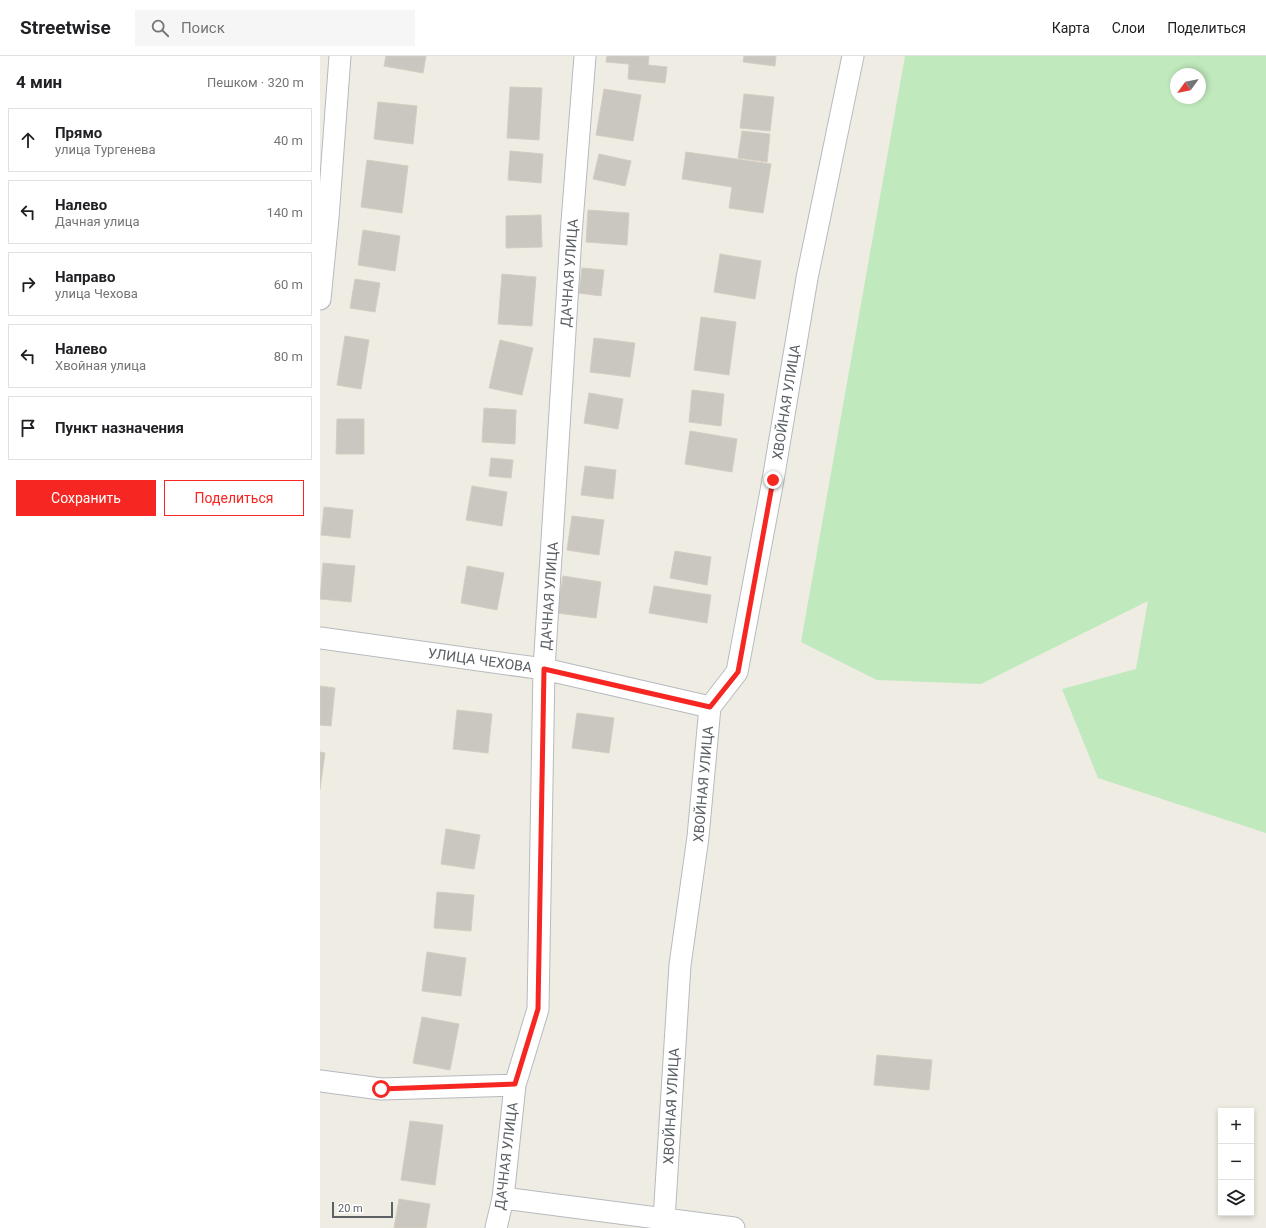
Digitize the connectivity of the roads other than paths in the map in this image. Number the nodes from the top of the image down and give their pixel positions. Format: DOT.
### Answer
graph roads {
  1 [pos="340,56"];
  2 [pos="585,56"];
  3 [pos="853,56"];
  4 [pos="320,299"];
  5 [pos="320,638"];
  6 [pos="544,669"];
  7 [pos="710,707"];
  8 [pos="320,1081"];
  9 [pos="515,1084"];
  10 [pos="503,1198"];
  11 [pos="664,1219"];
  12 [pos="710,1226"];
  13 [pos="496,1228"];
  14 [pos="734,1228"];
  1 -- 4 [label="street"];
  2 -- 6 [label="street, ДАЧНАЯ УЛИЦА"];
  3 -- 7 [label="street, ХВОЙНАЯ УЛИЦА"];
  5 -- 6 [label="street, УЛИЦА ЧЕХОВА"];
  6 -- 7 [label="street, УЛИЦА ЧЕХОВА"];
  6 -- 9 [label="street, ДАЧНАЯ УЛИЦА"];
  7 -- 11 [label="street, ХВОЙНАЯ УЛИЦА"];
  8 -- 9 [label="street"];
  9 -- 10 [label="street, ДАЧНАЯ УЛИЦА"];
  10 -- 11 [label="street"];
  10 -- 13 [label="street, ДАЧНАЯ УЛИЦА"];
  11 -- 12 [label="street"];
  12 -- 14 [label="street"];
}
